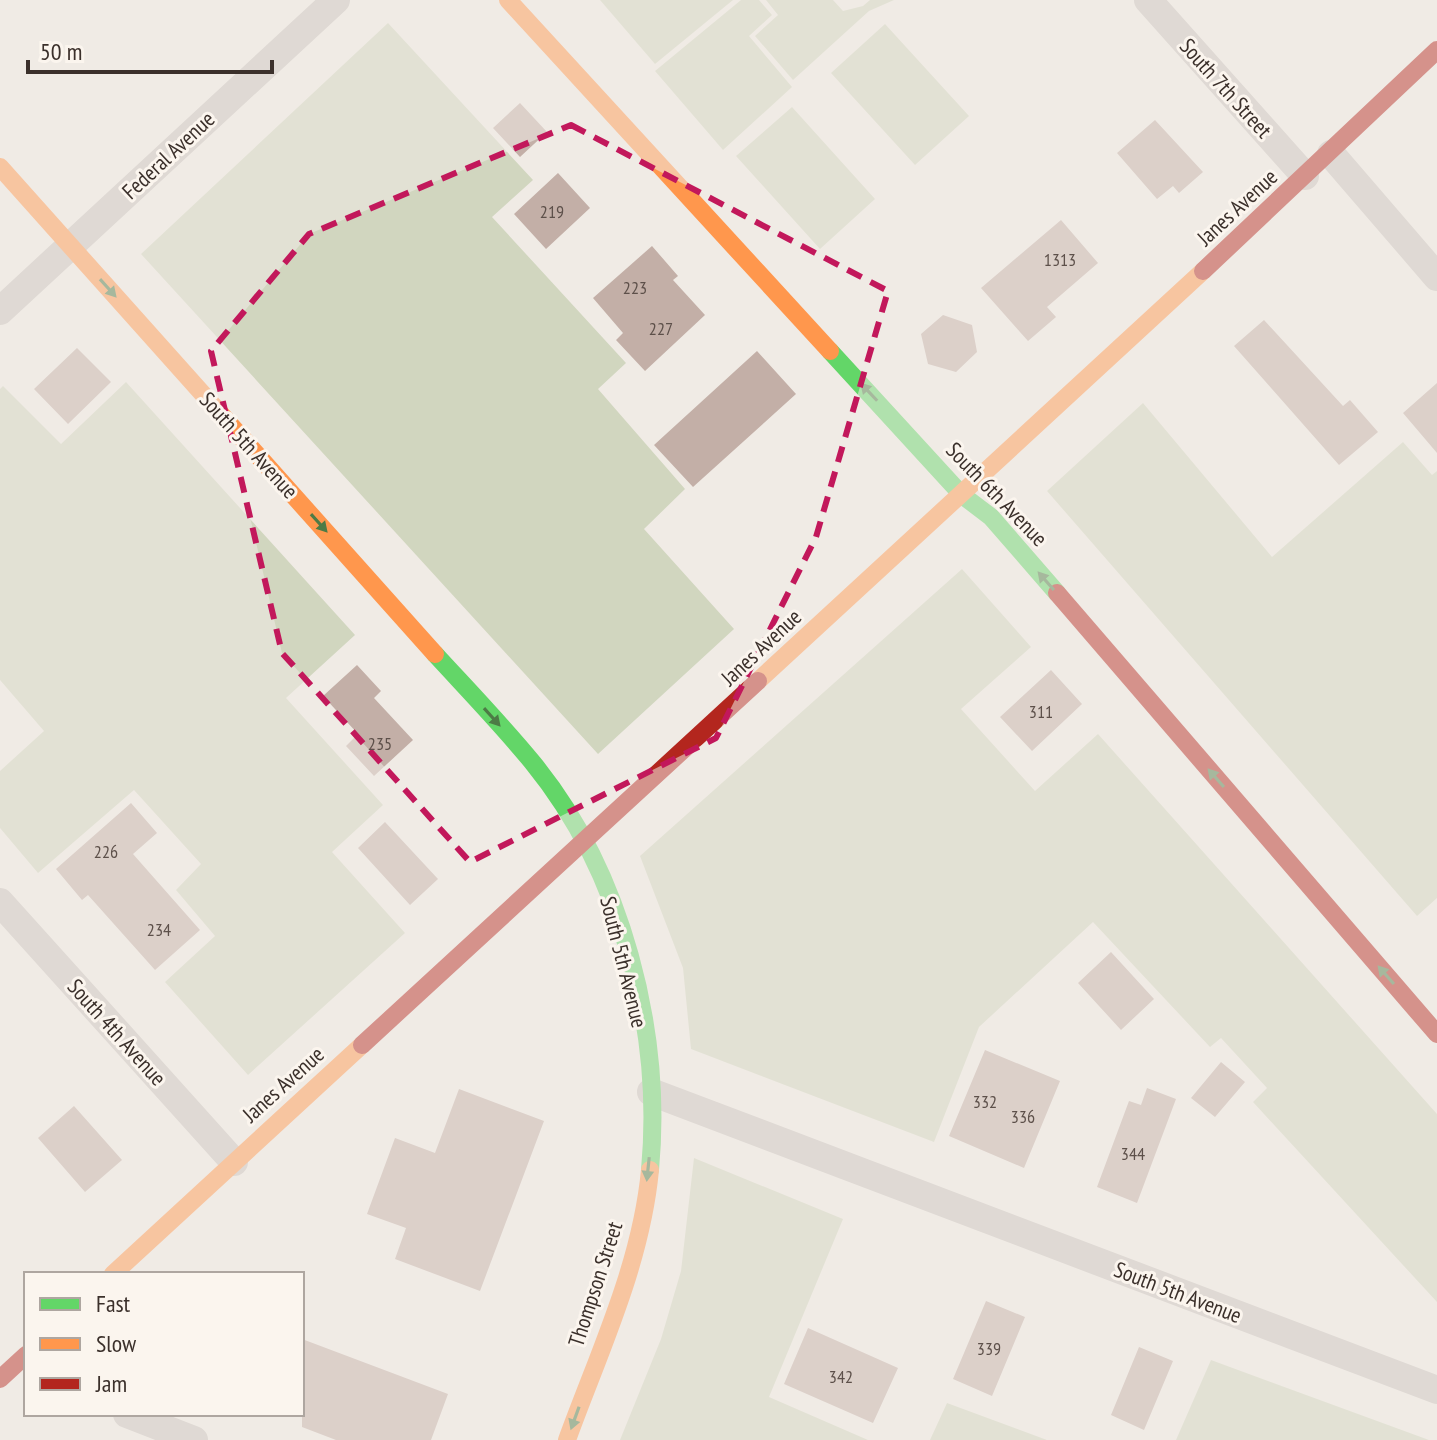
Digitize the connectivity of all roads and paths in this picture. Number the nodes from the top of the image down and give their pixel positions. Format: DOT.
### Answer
graph roads {
  1 [pos="336,0"];
  2 [pos="508,0"];
  3 [pos="1148,0"];
  4 [pos="1437,50"];
  5 [pos="1331,154"];
  6 [pos="0,167"];
  7 [pos="1305,176"];
  8 [pos="71,245"];
  9 [pos="1437,277"];
  10 [pos="0,311"];
  11 [pos="962,495"];
  12 [pos="583,844"];
  13 [pos="0,902"];
  14 [pos="1437,1034"];
  15 [pos="651,1092"];
  16 [pos="234,1162"];
  17 [pos="115,1272"];
  18 [pos="1437,1390"];
  19 [pos="132,1416"];
  20 [pos="194,1440"];
  21 [pos="567,1440"];
  1 -- 8 [label="street, Federal Avenue"];
  11 -- 2 [label="street, South 6th Avenue, one-way"];
  3 -- 7 [label="street, South 7th Street"];
  4 -- 5 [label="street, Janes Avenue"];
  5 -- 7 [label="street, Janes Avenue"];
  5 -- 9 [label="street"];
  6 -- 8 [label="street, South 5th Avenue"];
  7 -- 11 [label="street, Janes Avenue"];
  8 -- 10 [label="street, Federal Avenue"];
  8 -- 12 [label="street, South 5th Avenue, one-way"];
  11 -- 12 [label="street, Janes Avenue"];
  14 -- 11 [label="street, South 6th Avenue, one-way"];
  12 -- 15 [label="street, South 5th Avenue"];
  12 -- 16 [label="street, Janes Avenue"];
  13 -- 16 [label="street, South 4th Avenue"];
  15 -- 18 [label="street, South 5th Avenue"];
  15 -- 21 [label="street, Thompson Street, one-way"];
  16 -- 17 [label="street, Janes Avenue"];
  19 -- 20 [label="street"];
}
